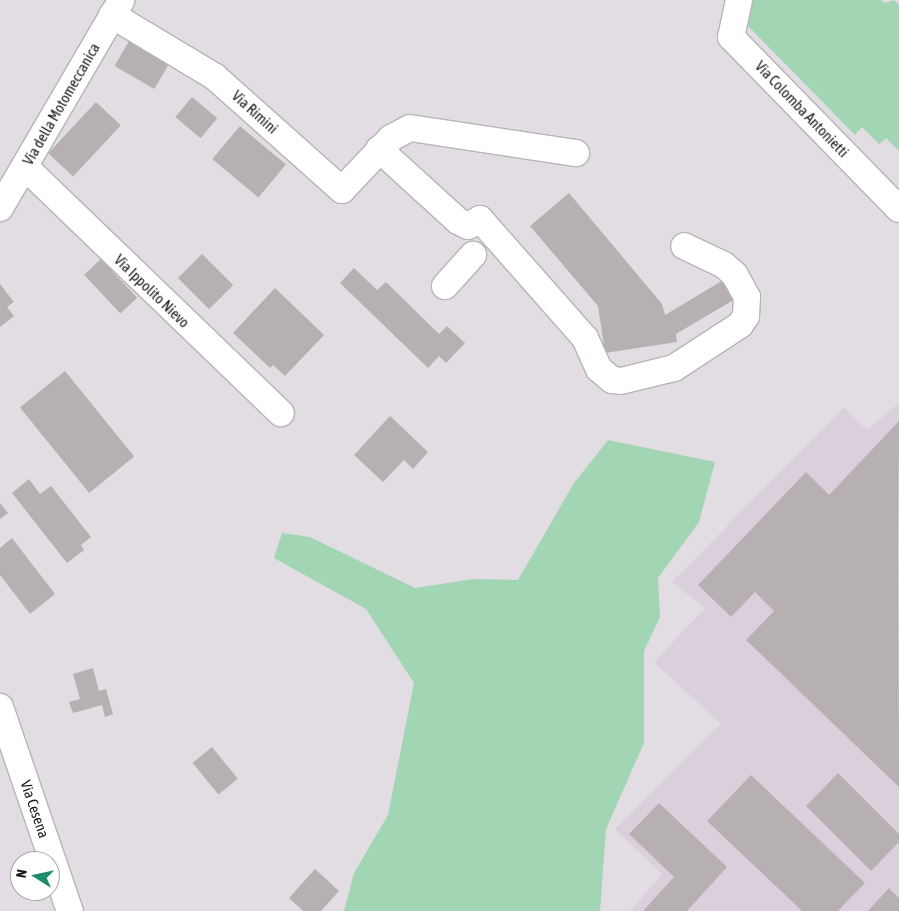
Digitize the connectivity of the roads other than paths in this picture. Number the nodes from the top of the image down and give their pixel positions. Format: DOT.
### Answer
graph roads {
  1 [pos="739,0"];
  2 [pos="117,8"];
  3 [pos="379,149"];
  4 [pos="576,153"];
  5 [pos="25,167"];
  6 [pos="0,208"];
  7 [pos="899,209"];
  8 [pos="684,246"];
  9 [pos="473,255"];
  10 [pos="444,286"];
  11 [pos="281,413"];
  12 [pos="0,707"];
  13 [pos="70,911"];
  1 -- 7 [label="street, Via Colomba Antonietti"];
  2 -- 3 [label="street, Via Rimini"];
  2 -- 5 [label="street, Via della Motomeccanica"];
  3 -- 4 [label="street, Via Rimini"];
  3 -- 8 [label="street"];
  5 -- 6 [label="street, Via della Motomeccanica"];
  5 -- 11 [label="street, Via Ippolito Nievo"];
  9 -- 10 [label="street"];
  12 -- 13 [label="street, Via Cesena"];
}
